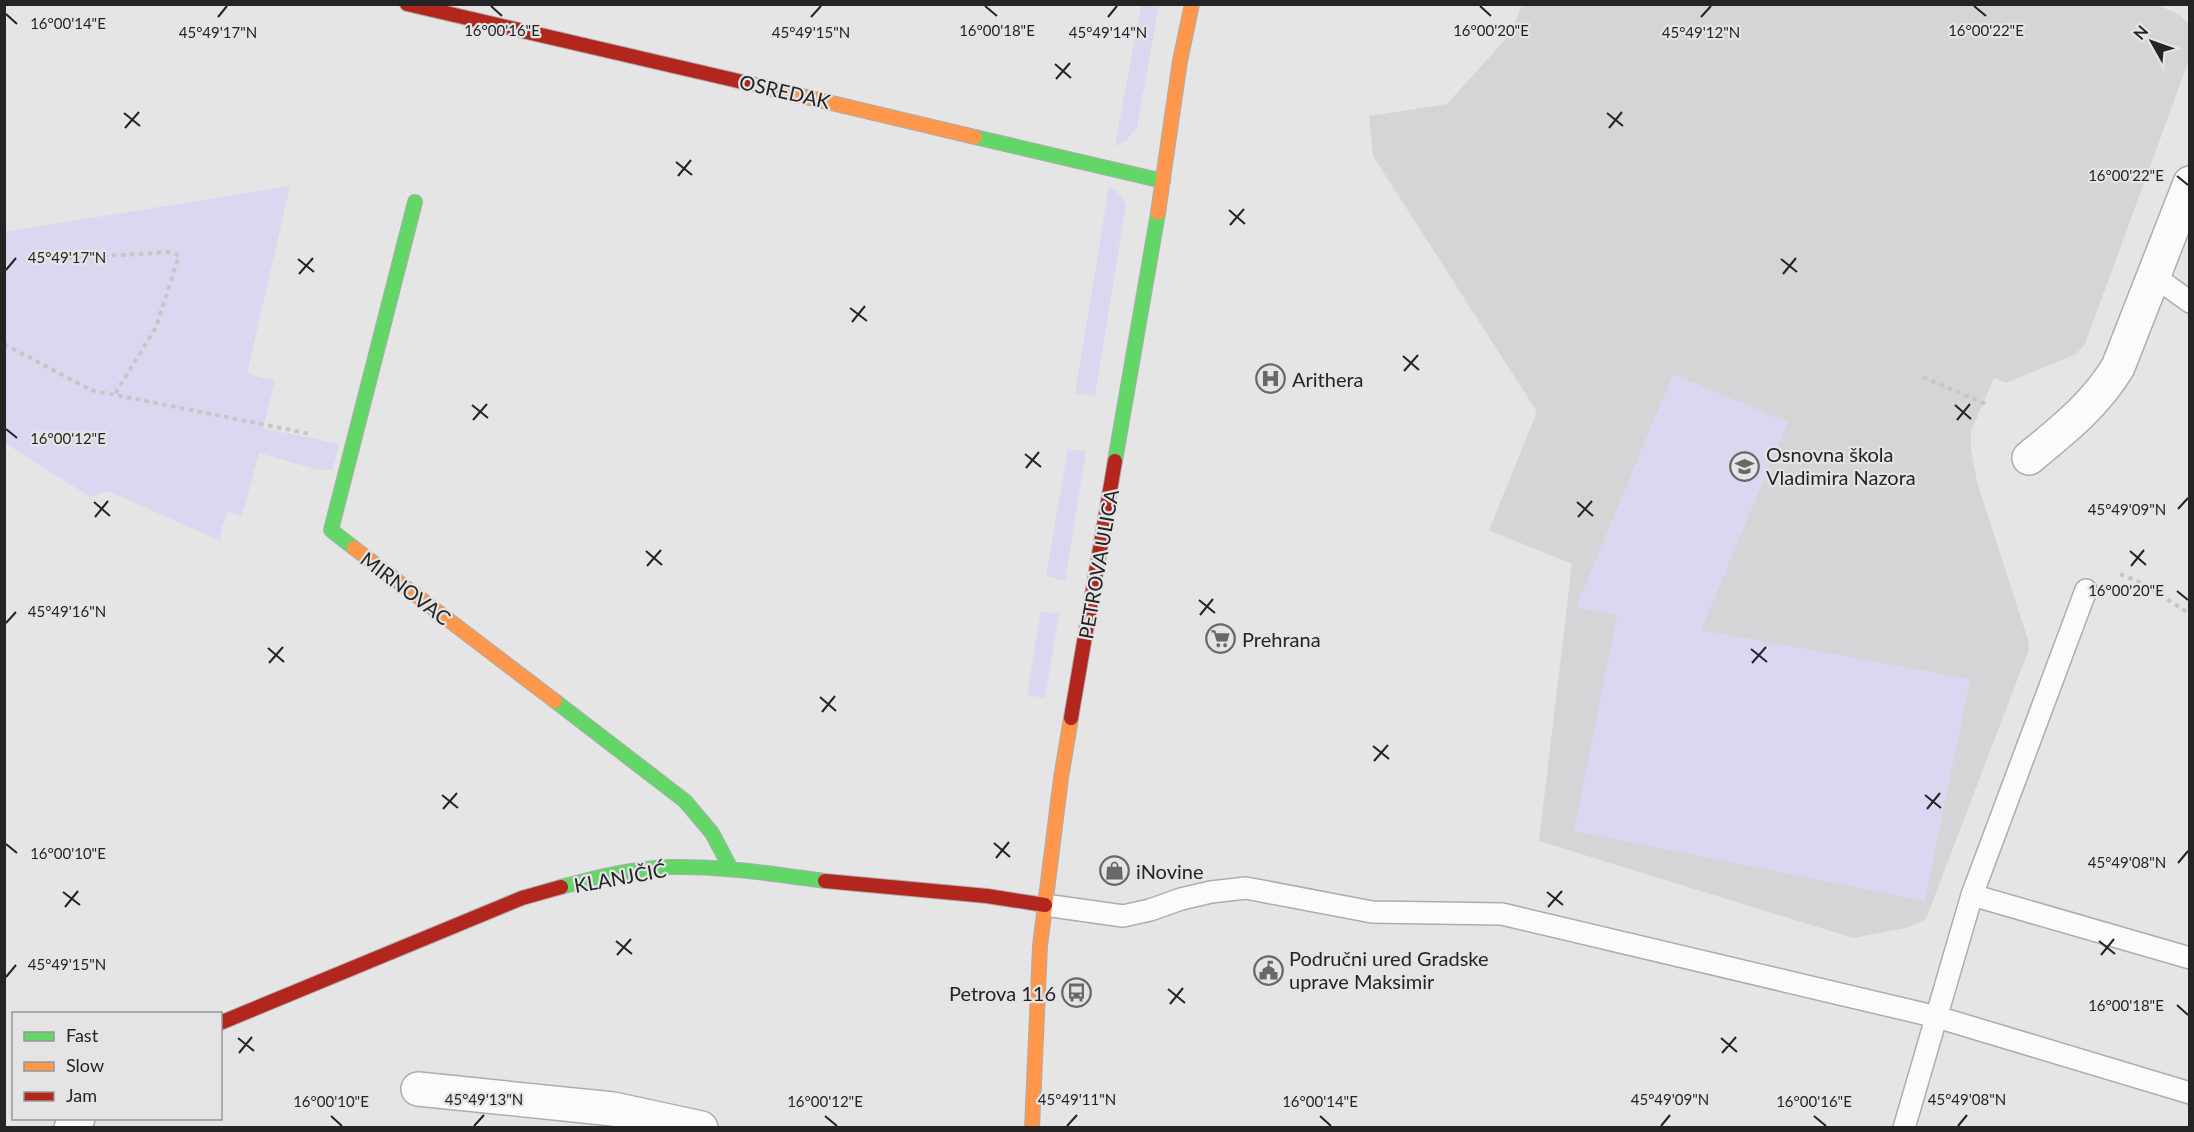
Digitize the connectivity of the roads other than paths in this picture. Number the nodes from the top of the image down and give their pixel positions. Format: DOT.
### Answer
graph roads {
  1 [pos="407,4"];
  2 [pos="1192,4"];
  3 [pos="1163,181"];
  4 [pos="2190,183"];
  5 [pos="415,202"];
  6 [pos="2154,276"];
  7 [pos="2190,302"];
  8 [pos="2029,458"];
  9 [pos="2086,590"];
  10 [pos="731,869"];
  11 [pos="1972,894"];
  12 [pos="1044,905"];
  13 [pos="2190,957"];
  14 [pos="1937,1017"];
  15 [pos="222,1022"];
  16 [pos="418,1089"];
  17 [pos="2190,1092"];
  18 [pos="701,1128"];
  19 [pos="1032,1128"];
  20 [pos="1904,1128"];
  1 -- 3 [label="street, OSREDAK"];
  2 -- 3 [label="street, PETROVA ULICA"];
  3 -- 12 [label="street, PETROVA ULICA"];
  4 -- 6 [label="street"];
  5 -- 10 [label="street, MIRNOVAC"];
  6 -- 7 [label="lane"];
  6 -- 8 [label="street"];
  9 -- 11 [label="lane"];
  10 -- 12 [label="street, KLANJČIĆ"];
  10 -- 15 [label="street, KLANJČIĆ"];
  11 -- 13 [label="lane"];
  11 -- 14 [label="lane"];
  12 -- 14 [label="lane"];
  12 -- 19 [label="street, PETROVA ULICA"];
  14 -- 17 [label="lane"];
  14 -- 20 [label="lane"];
  16 -- 18 [label="street"];
}
